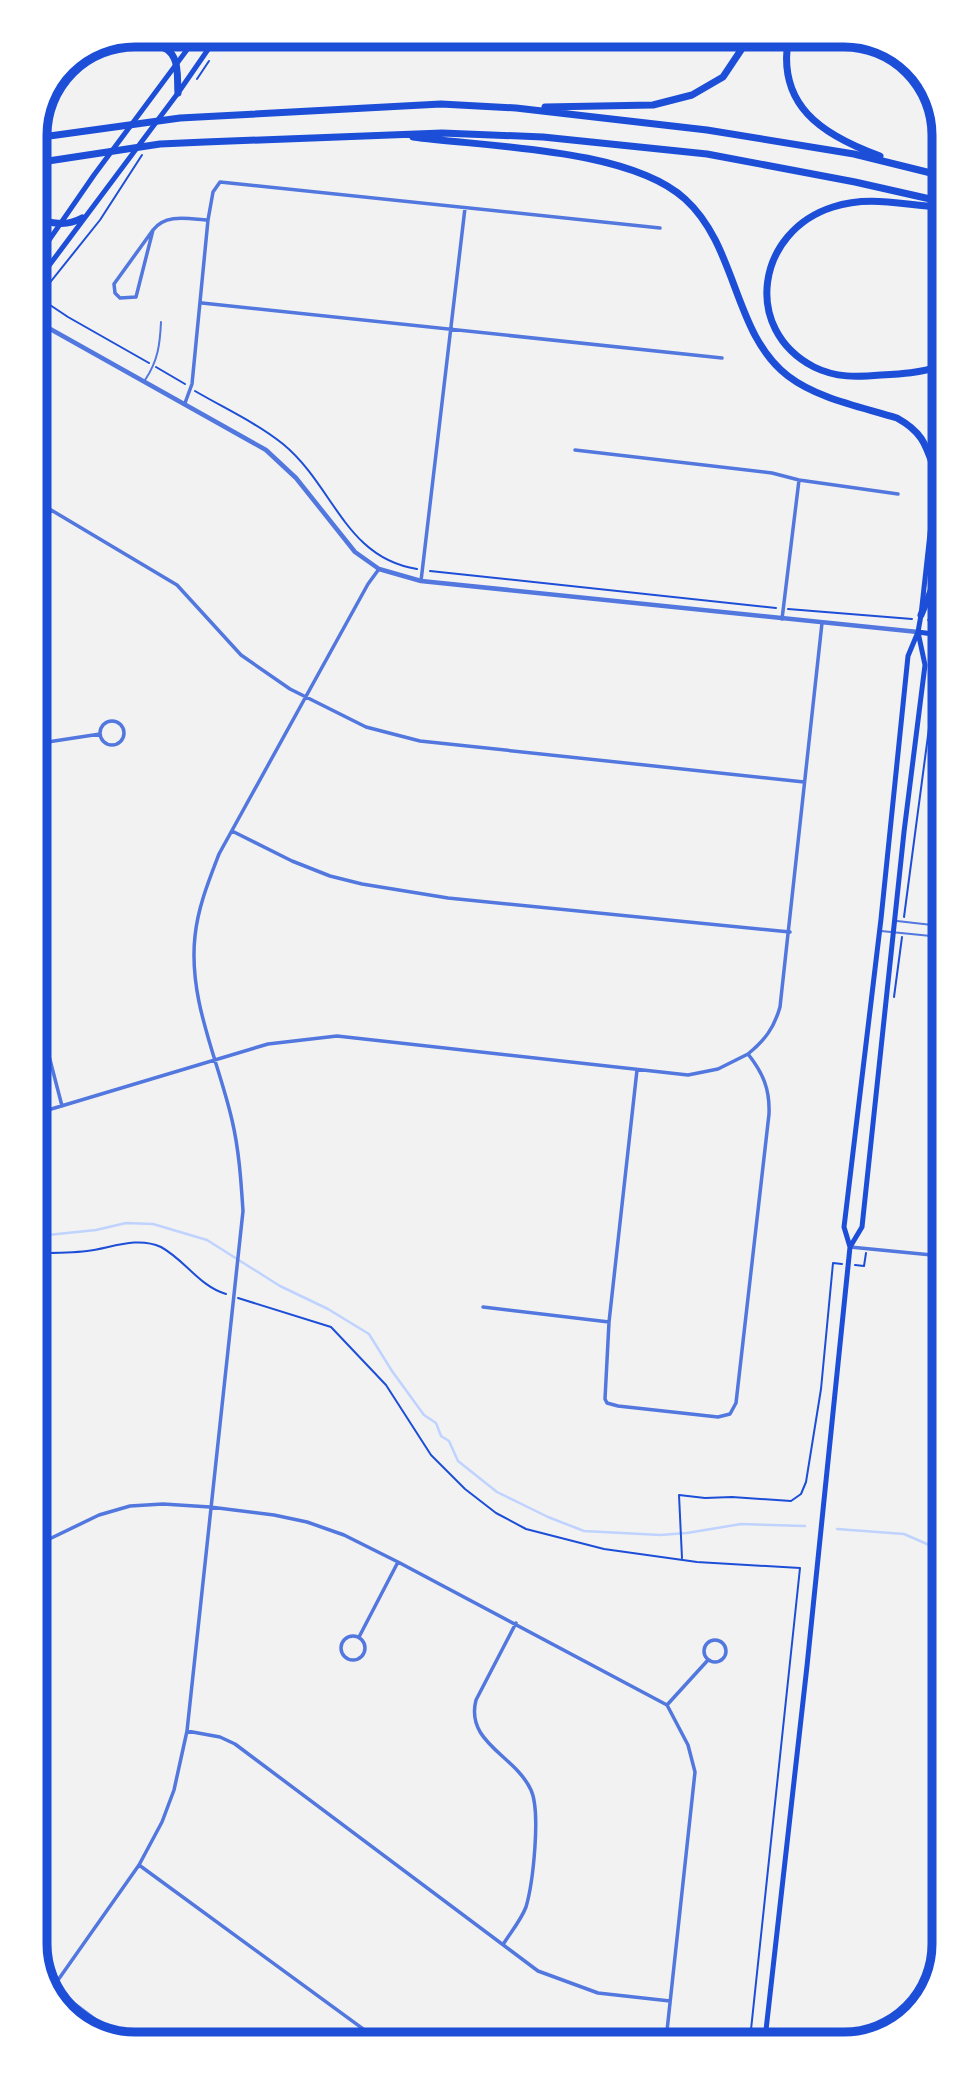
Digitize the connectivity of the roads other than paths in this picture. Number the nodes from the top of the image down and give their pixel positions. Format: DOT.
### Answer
graph roads {
  1 [pos="161,47"];
  2 [pos="188,47"];
  3 [pos="210,47"];
  4 [pos="743,47"];
  5 [pos="788,47"];
  6 [pos="176,64"];
  7 [pos="178,93"];
  8 [pos="516,108"];
  9 [pos="388,134"];
  10 [pos="47,136"];
  11 [pos="47,161"];
  12 [pos="911,167"];
  13 [pos="932,173"];
  14 [pos="932,199"];
  15 [pos="932,206"];
  16 [pos="465,207"];
  17 [pos="82,218"];
  18 [pos="208,219"];
  19 [pos="47,222"];
  20 [pos="61,225"];
  21 [pos="660,228"];
  22 [pos="153,230"];
  23 [pos="47,243"];
  24 [pos="47,267"];
  25 [pos="201,303"];
  26 [pos="161,321"];
  27 [pos="47,327"];
  28 [pos="451,328"];
  29 [pos="722,358"];
  30 [pos="932,367"];
  31 [pos="145,381"];
  32 [pos="185,403"];
  33 [pos="575,450"];
  34 [pos="932,463"];
  35 [pos="799,480"];
  36 [pos="898,494"];
  37 [pos="47,508"];
  38 [pos="51,510"];
  39 [pos="932,512"];
  40 [pos="47,517"];
  41 [pos="379,569"];
  42 [pos="421,581"];
  43 [pos="932,588"];
  44 [pos="921,615"];
  45 [pos="782,618"];
  46 [pos="822,622"];
  47 [pos="918,632"];
  48 [pos="932,634"];
  49 [pos="307,698"];
  50 [pos="100,734"];
  51 [pos="47,742"];
  52 [pos="804,782"];
  53 [pos="47,806"];
  54 [pos="232,831"];
  55 [pos="47,844"];
  56 [pos="881,919"];
  57 [pos="895,921"];
  58 [pos="932,925"];
  59 [pos="880,931"];
  60 [pos="790,932"];
  61 [pos="894,932"];
  62 [pos="932,936"];
  63 [pos="47,1049"];
  64 [pos="748,1054"];
  65 [pos="215,1060"];
  66 [pos="637,1070"];
  67 [pos="62,1106"];
  68 [pos="47,1110"];
  69 [pos="850,1247"];
  70 [pos="932,1255"];
  71 [pos="483,1307"];
  72 [pos="609,1322"];
  73 [pos="210,1507"];
  74 [pos="47,1540"];
  75 [pos="398,1562"];
  76 [pos="516,1623"];
  77 [pos="359,1637"];
  78 [pos="708,1660"];
  79 [pos="667,1705"];
  80 [pos="187,1731"];
  81 [pos="139,1865"];
  82 [pos="504,1944"];
  83 [pos="56,1983"];
  84 [pos="670,2001"];
  85 [pos="70,2002"];
  86 [pos="101,2024"];
  87 [pos="367,2032"];
  88 [pos="667,2032"];
  89 [pos="766,2032"];
  1 -- 6 [label="highway"];
  2 -- 6 [label="main road"];
  3 -- 7 [label="main road"];
  4 -- 8 [label="highway"];
  5 -- 12 [label="highway"];
  6 -- 7 [label="highway"];
  6 -- 20 [label="main road"];
  7 -- 17 [label="main road"];
  8 -- 10 [label="highway"];
  8 -- 12 [label="highway"];
  9 -- 11 [label="highway"];
  9 -- 14 [label="highway"];
  9 -- 34 [label="highway"];
  12 -- 13 [label="highway"];
  15 -- 30 [label="highway"];
  16 -- 18 [label="street"];
  16 -- 21 [label="street"];
  16 -- 28 [label="street"];
  17 -- 20 [label="highway"];
  17 -- 24 [label="main road"];
  18 -- 22 [label="street"];
  18 -- 25 [label="street"];
  19 -- 20 [label="highway"];
  20 -- 23 [label="main road"];
  22 -- 22 [label="street"];
  25 -- 28 [label="street"];
  25 -- 32 [label="street"];
  26 -- 31 [label="lane"];
  27 -- 31 [label="street"];
  28 -- 29 [label="street"];
  28 -- 42 [label="street"];
  31 -- 32 [label="street"];
  32 -- 41 [label="street"];
  33 -- 35 [label="street"];
  35 -- 36 [label="street"];
  35 -- 45 [label="street"];
  37 -- 38 [label="street"];
  38 -- 40 [label="street"];
  38 -- 49 [label="street"];
  39 -- 44 [label="main road"];
  41 -- 42 [label="street"];
  41 -- 49 [label="street"];
  42 -- 45 [label="street"];
  43 -- 44 [label="highway"];
  44 -- 47 [label="main road"];
  45 -- 46 [label="street"];
  46 -- 47 [label="street"];
  46 -- 52 [label="street"];
  47 -- 48 [label="main road"];
  47 -- 56 [label="main road"];
  47 -- 57 [label="main road"];
  49 -- 52 [label="street"];
  49 -- 54 [label="street"];
  50 -- 50 [label="street"];
  50 -- 51 [label="street"];
  52 -- 60 [label="street"];
  53 -- 55 [label="street"];
  54 -- 60 [label="street"];
  54 -- 65 [label="street"];
  56 -- 57 [label="lane"];
  56 -- 59 [label="main road"];
  57 -- 58 [label="lane"];
  57 -- 61 [label="main road"];
  59 -- 61 [label="lane"];
  59 -- 69 [label="main road"];
  60 -- 64 [label="street"];
  61 -- 62 [label="lane"];
  61 -- 69 [label="main road"];
  63 -- 67 [label="street"];
  64 -- 66 [label="street"];
  64 -- 72 [label="street"];
  65 -- 66 [label="street"];
  65 -- 67 [label="street"];
  65 -- 73 [label="street"];
  66 -- 72 [label="street"];
  67 -- 68 [label="street"];
  69 -- 70 [label="street"];
  69 -- 89 [label="main road"];
  71 -- 72 [label="street"];
  73 -- 74 [label="street"];
  73 -- 75 [label="street"];
  73 -- 80 [label="street"];
  75 -- 76 [label="street"];
  75 -- 77 [label="street"];
  76 -- 79 [label="street"];
  76 -- 82 [label="street"];
  77 -- 77 [label="street"];
  78 -- 78 [label="street"];
  78 -- 79 [label="street"];
  79 -- 84 [label="street"];
  80 -- 81 [label="street"];
  80 -- 82 [label="street"];
  81 -- 83 [label="street"];
  81 -- 87 [label="street"];
  82 -- 84 [label="street"];
  84 -- 88 [label="street"];
  85 -- 86 [label="street"];
}
